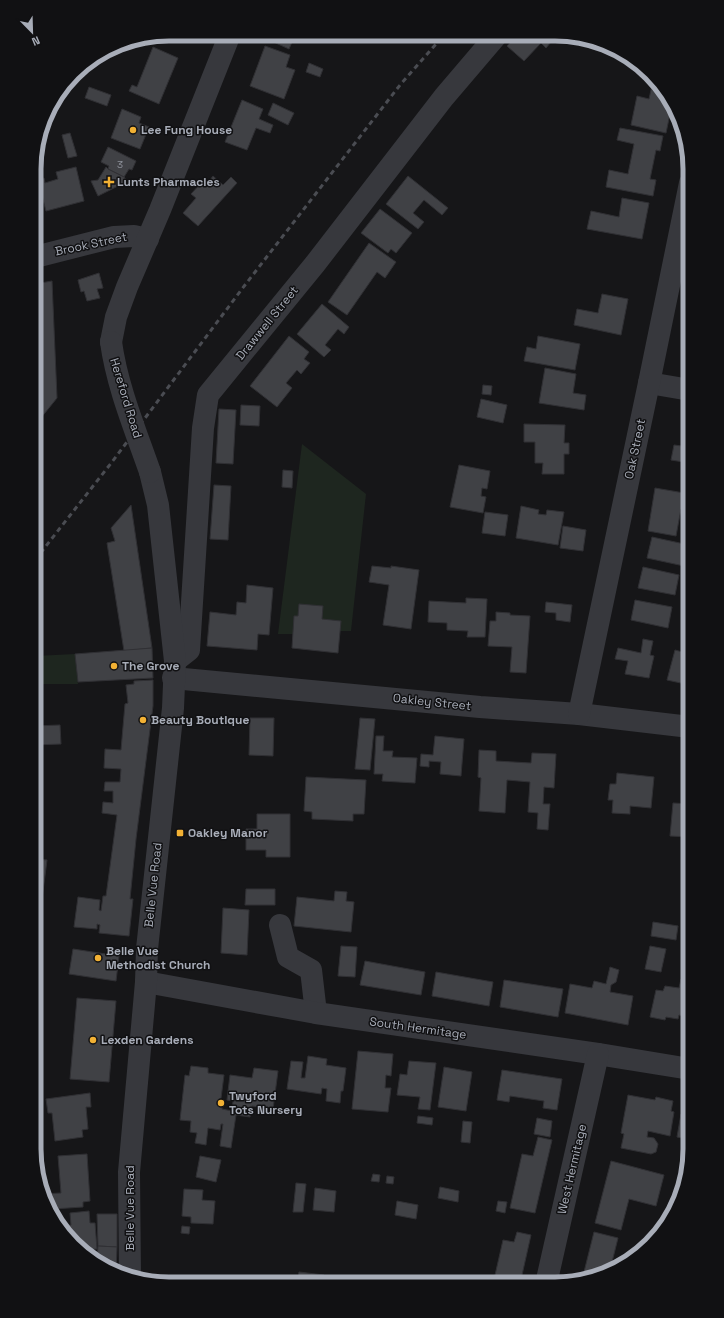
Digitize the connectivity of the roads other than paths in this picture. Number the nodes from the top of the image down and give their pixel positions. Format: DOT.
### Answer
graph roads {
  1 [pos="227,41"];
  2 [pos="492,41"];
  3 [pos="683,217"];
  4 [pos="148,239"];
  5 [pos="41,255"];
  6 [pos="649,383"];
  7 [pos="683,389"];
  8 [pos="174,669"];
  9 [pos="578,714"];
  10 [pos="683,726"];
  11 [pos="280,925"];
  12 [pos="146,982"];
  13 [pos="316,1013"];
  14 [pos="598,1054"];
  15 [pos="683,1068"];
  16 [pos="130,1271"];
  17 [pos="548,1277"];
  1 -- 4 [label="street, Hereford Road"];
  2 -- 8 [label="street, Drawwell Street"];
  3 -- 6 [label="street, Oak Street"];
  4 -- 5 [label="street, Brook Street"];
  4 -- 8 [label="street, Hereford Road, bridge"];
  6 -- 7 [label="street"];
  6 -- 9 [label="street, Oak Street"];
  8 -- 9 [label="street, Oakley Street"];
  8 -- 12 [label="street, Belle Vue Road"];
  9 -- 10 [label="street, Oakley Street"];
  11 -- 13 [label="street"];
  12 -- 13 [label="street, South Hermitage"];
  12 -- 16 [label="street, Belle Vue Road"];
  13 -- 14 [label="street, South Hermitage"];
  14 -- 15 [label="street, South Hermitage"];
  14 -- 17 [label="street, West Hermitage"];
}
